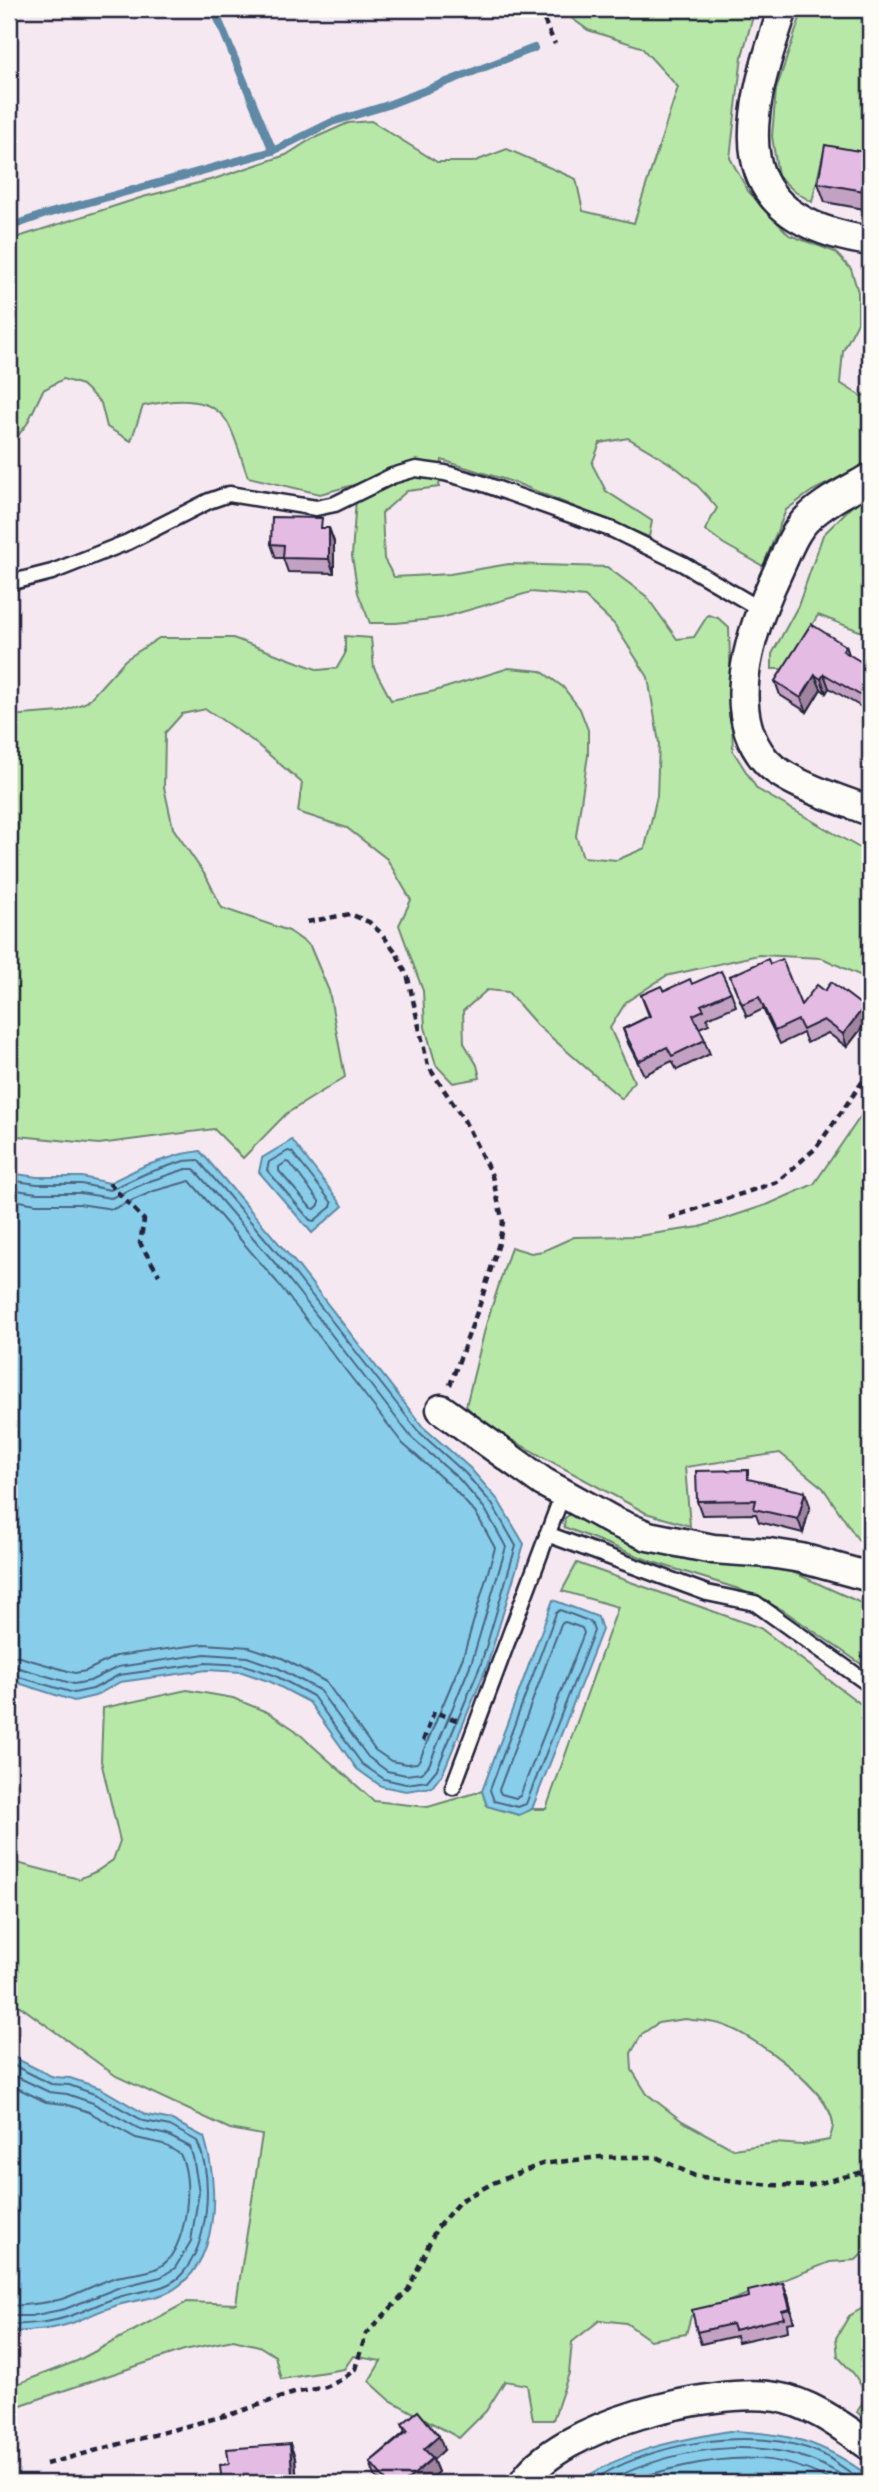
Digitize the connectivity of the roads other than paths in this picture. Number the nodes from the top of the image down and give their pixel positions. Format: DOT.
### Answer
graph roads {
  1 [pos="783,9"];
  2 [pos="870,240"];
  3 [pos="870,478"];
  4 [pos="9,583"];
  5 [pos="760,609"];
  6 [pos="870,811"];
  7 [pos="441,1409"];
  8 [pos="563,1493"];
  9 [pos="547,1534"];
  10 [pos="870,1577"];
  11 [pos="870,1685"];
  12 [pos="453,1787"];
  13 [pos="870,2446"];
  14 [pos="523,2483"];
  1 -- 2 [label="street"];
  3 -- 5 [label="street"];
  4 -- 5 [label="lane"];
  5 -- 6 [label="street"];
  7 -- 8 [label="street"];
  8 -- 9 [label="lane"];
  8 -- 10 [label="street"];
  9 -- 11 [label="lane"];
  9 -- 12 [label="lane"];
  13 -- 14 [label="street"];
}
